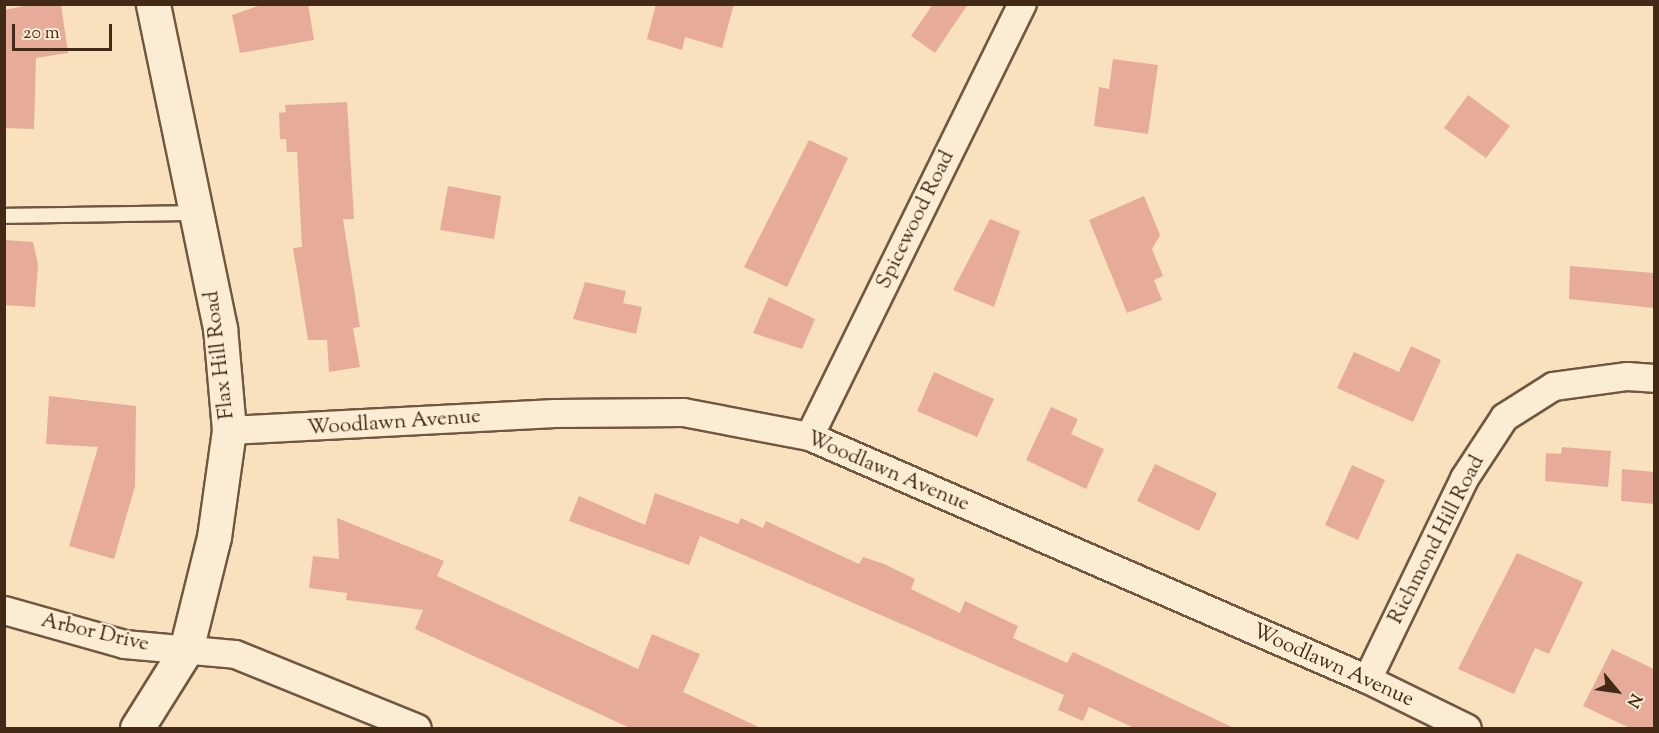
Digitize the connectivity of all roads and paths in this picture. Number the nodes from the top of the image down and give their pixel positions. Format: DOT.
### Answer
graph roads {
  1 [pos="153,4"];
  2 [pos="1023,4"];
  3 [pos="198,213"];
  4 [pos="4,216"];
  5 [pos="1654,378"];
  6 [pos="229,430"];
  7 [pos="809,436"];
  8 [pos="4,610"];
  9 [pos="186,650"];
  10 [pos="1367,679"];
  11 [pos="137,729"];
  12 [pos="417,729"];
  13 [pos="1467,729"];
  1 -- 3 [label="main road, Flax Hill Road"];
  2 -- 7 [label="street, Spicewood Road"];
  3 -- 4 [label="lane"];
  3 -- 6 [label="main road, Flax Hill Road"];
  5 -- 10 [label="street, Richmond Hill Road"];
  6 -- 7 [label="street, Woodlawn Avenue"];
  6 -- 9 [label="main road, Flax Hill Road"];
  7 -- 10 [label="street, Woodlawn Avenue"];
  8 -- 9 [label="street, Arbor Drive"];
  9 -- 11 [label="main road, Flax Hill Road"];
  9 -- 12 [label="street, Arbor Drive"];
  10 -- 13 [label="street, Woodlawn Avenue"];
}
